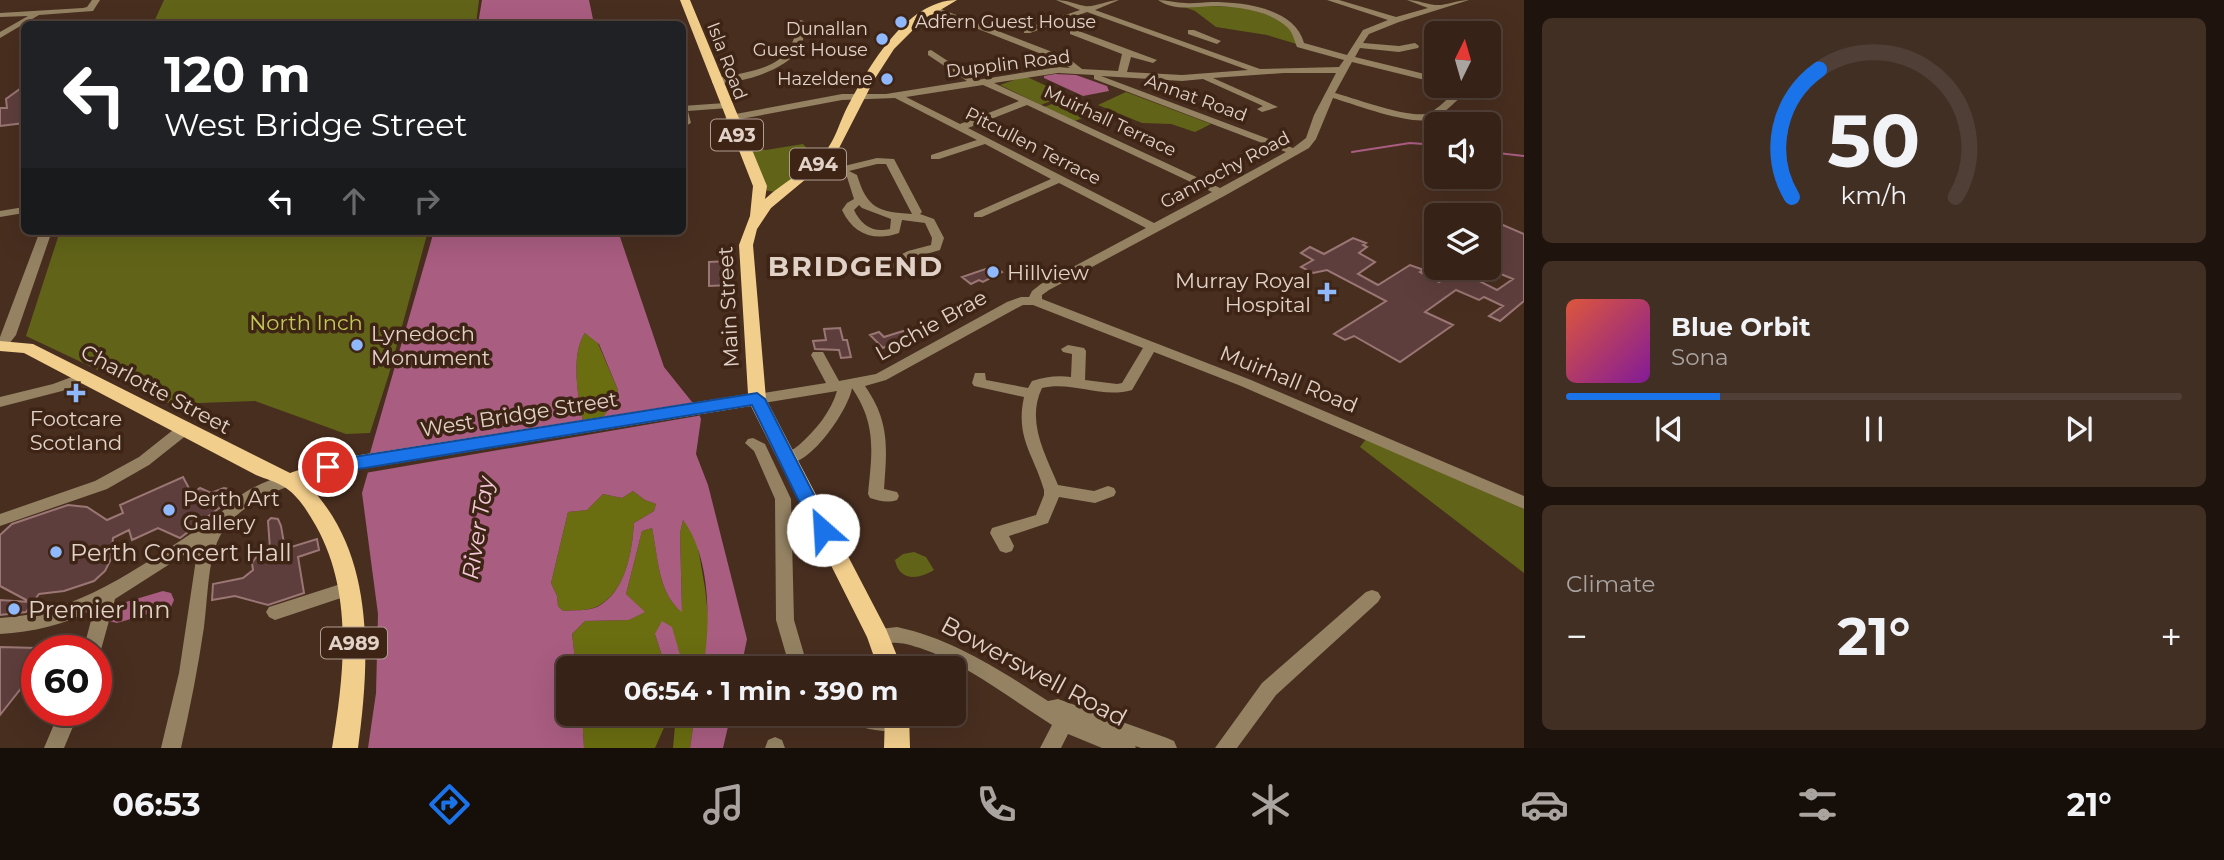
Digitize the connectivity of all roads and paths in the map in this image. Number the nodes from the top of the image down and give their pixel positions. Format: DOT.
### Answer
graph roads {
  1 [pos="685,0"];
  2 [pos="951,0"];
  3 [pos="1060,0"];
  4 [pos="1115,0"];
  5 [pos="1162,0"];
  6 [pos="1331,0"];
  7 [pos="1411,0"];
  8 [pos="1465,0"];
  9 [pos="94,3"];
  10 [pos="1179,5"];
  11 [pos="933,8"];
  12 [pos="1436,8"];
  13 [pos="1086,10"];
  14 [pos="1195,11"];
  15 [pos="0,15"];
  16 [pos="36,15"];
  17 [pos="1396,20"];
  18 [pos="25,21"];
  19 [pos="801,22"];
  20 [pos="21,23"];
  21 [pos="1027,30"];
  22 [pos="1073,32"];
  23 [pos="0,35"];
  24 [pos="1217,41"];
  25 [pos="1178,42"];
  26 [pos="1357,45"];
  27 [pos="1415,46"];
  28 [pos="1127,52"];
  29 [pos="931,53"];
  30 [pos="1153,60"];
  31 [pos="1345,65"];
  32 [pos="1083,71"];
  33 [pos="1260,72"];
  34 [pos="1122,75"];
  35 [pos="1424,76"];
  36 [pos="1203,77"];
  37 [pos="715,81"];
  38 [pos="978,82"];
  39 [pos="1330,94"];
  40 [pos="896,95"];
  41 [pos="859,97"];
  42 [pos="1453,98"];
  43 [pos="1026,102"];
  44 [pos="686,109"];
  45 [pos="1262,109"];
  46 [pos="728,112"];
  47 [pos="936,116"];
  48 [pos="919,122"];
  49 [pos="958,128"];
  50 [pos="985,141"];
  51 [pos="1294,152"];
  52 [pos="935,158"];
  53 [pos="816,166"];
  54 [pos="840,170"];
  55 [pos="1059,179"];
  56 [pos="1222,193"];
  57 [pos="860,201"];
  58 [pos="21,210"];
  59 [pos="916,212"];
  60 [pos="0,214"];
  61 [pos="755,214"];
  62 [pos="978,215"];
  63 [pos="897,218"];
  64 [pos="1155,228"];
  65 [pos="45,235"];
  66 [pos="885,268"];
  67 [pos="1035,301"];
  68 [pos="0,346"];
  69 [pos="1151,346"];
  70 [pos="1068,349"];
  71 [pos="825,361"];
  72 [pos="980,376"];
  73 [pos="85,377"];
  74 [pos="1078,381"];
  75 [pos="846,385"];
  76 [pos="1031,394"];
  77 [pos="757,399"];
  78 [pos="0,401"];
  79 [pos="183,430"];
  80 [pos="753,443"];
  81 [pos="789,459"];
  82 [pos="290,480"];
  83 [pos="1052,490"];
  84 [pos="1108,492"];
  85 [pos="891,496"];
  86 [pos="1524,503"];
  87 [pos="0,520"];
  88 [pos="213,533"];
  89 [pos="1006,546"];
  90 [pos="350,588"];
  91 [pos="108,592"];
  92 [pos="1372,597"];
  93 [pos="275,612"];
  94 [pos="0,626"];
  95 [pos="96,635"];
  96 [pos="878,636"];
  97 [pos="796,656"];
  98 [pos="886,656"];
  99 [pos="1055,716"];
  100 [pos="63,726"];
  101 [pos="897,726"];
  102 [pos="54,748"];
  103 [pos="172,748"];
  104 [pos="345,748"];
  105 [pos="897,748"];
  106 [pos="1050,748"];
  107 [pos="1126,748"];
  108 [pos="1167,748"];
  109 [pos="1224,748"];
  1 -- 37 [label="main road, Isla Road / A93"];
  2 -- 11 [label="main road, A94"];
  3 -- 13 [label="street"];
  4 -- 13 [label="street"];
  5 -- 10 [label="street"];
  6 -- 17 [label="street"];
  7 -- 12 [label="street"];
  8 -- 12 [label="street, Gannochy Road"];
  9 -- 16 [label="street"];
  10 -- 14 [label="street"];
  10 -- 31 [label="street"];
  11 -- 32 [label="street, Annat Road"];
  11 -- 41 [label="main road, A94"];
  12 -- 17 [label="street, Gannochy Road"];
  13 -- 21 [label="street"];
  13 -- 25 [label="street"];
  15 -- 16 [label="street"];
  16 -- 18 [label="street"];
  17 -- 26 [label="street, Gannochy Road"];
  19 -- 37 [label="street"];
  20 -- 23 [label="street"];
  22 -- 28 [label="street"];
  24 -- 25 [label="street"];
  25 -- 33 [label="street"];
  26 -- 27 [label="street"];
  26 -- 31 [label="street, Gannochy Road"];
  28 -- 30 [label="street"];
  28 -- 34 [label="street"];
  29 -- 38 [label="street, Muirhall Terrace"];
  31 -- 33 [label="street, Dupplin Road"];
  31 -- 35 [label="street"];
  31 -- 39 [label="street, Gannochy Road"];
  32 -- 34 [label="street, Dupplin Road"];
  32 -- 38 [label="street, Dupplin Road"];
  32 -- 51 [label="street, Annat Road"];
  33 -- 36 [label="street, Dupplin Road"];
  34 -- 36 [label="street, Dupplin Road"];
  36 -- 45 [label="street, Dupplin Road"];
  37 -- 46 [label="main road, Isla Road / A93"];
  38 -- 40 [label="street, Dupplin Road"];
  38 -- 43 [label="street, Muirhall Terrace"];
  39 -- 42 [label="street"];
  39 -- 51 [label="street, Gannochy Road"];
  40 -- 41 [label="street, Dupplin Road"];
  40 -- 47 [label="street, Pitcullen Terrace"];
  41 -- 46 [label="street, Dupplin Road"];
  41 -- 53 [label="main road, A94"];
  43 -- 49 [label="street"];
  43 -- 56 [label="street, Muirhall Terrace"];
  44 -- 46 [label="street, Dupplin Road"];
  46 -- 61 [label="main road, Isla Road / A93"];
  47 -- 48 [label="street"];
  47 -- 49 [label="street, Pitcullen Terrace"];
  49 -- 50 [label="street, Pitcullen Terrace"];
  50 -- 52 [label="street"];
  50 -- 55 [label="street, Pitcullen Terrace"];
  51 -- 56 [label="street, Gannochy Road"];
  53 -- 54 [label="street"];
  53 -- 61 [label="main road, A94"];
  54 -- 57 [label="street"];
  54 -- 59 [label="street"];
  55 -- 62 [label="street"];
  55 -- 64 [label="street, Pitcullen Terrace"];
  56 -- 64 [label="street, Gannochy Road"];
  57 -- 63 [label="street"];
  57 -- 63 [label="street"];
  58 -- 60 [label="street"];
  61 -- 77 [label="main road, Main Street / A93"];
  63 -- 66 [label="street"];
  64 -- 67 [label="street, Gannochy Road"];
  65 -- 68 [label="street"];
  67 -- 69 [label="street, Muirhall Road"];
  67 -- 75 [label="street, Lochie Brae"];
  68 -- 73 [label="main road, Charlotte Street / A989"];
  69 -- 74 [label="street"];
  69 -- 86 [label="street, Muirhall Road"];
  70 -- 74 [label="street"];
  71 -- 75 [label="street"];
  72 -- 76 [label="street"];
  73 -- 78 [label="street"];
  73 -- 79 [label="main road, Charlotte Street / A989"];
  74 -- 76 [label="street"];
  75 -- 77 [label="street, Lochie Brae"];
  75 -- 81 [label="street"];
  75 -- 85 [label="street"];
  76 -- 83 [label="street"];
  77 -- 81 [label="main road"];
  77 -- 82 [label="main road, West Bridge Street"];
  79 -- 82 [label="main road, Charlotte Street / A989"];
  79 -- 87 [label="street"];
  80 -- 97 [label="street"];
  81 -- 96 [label="main road"];
  82 -- 88 [label="street"];
  82 -- 90 [label="main road, A989"];
  83 -- 84 [label="street"];
  83 -- 89 [label="street"];
  88 -- 91 [label="street"];
  88 -- 103 [label="street"];
  90 -- 93 [label="street"];
  90 -- 104 [label="main road, A989"];
  91 -- 94 [label="street"];
  91 -- 95 [label="street"];
  92 -- 109 [label="street"];
  96 -- 98 [label="main road"];
  96 -- 99 [label="street, Bowerswell Road"];
  99 -- 106 [label="street"];
  99 -- 107 [label="street, Bowerswell Road"];
  99 -- 108 [label="street"];
  100 -- 102 [label="street"];
  101 -- 105 [label="main road"];
}
